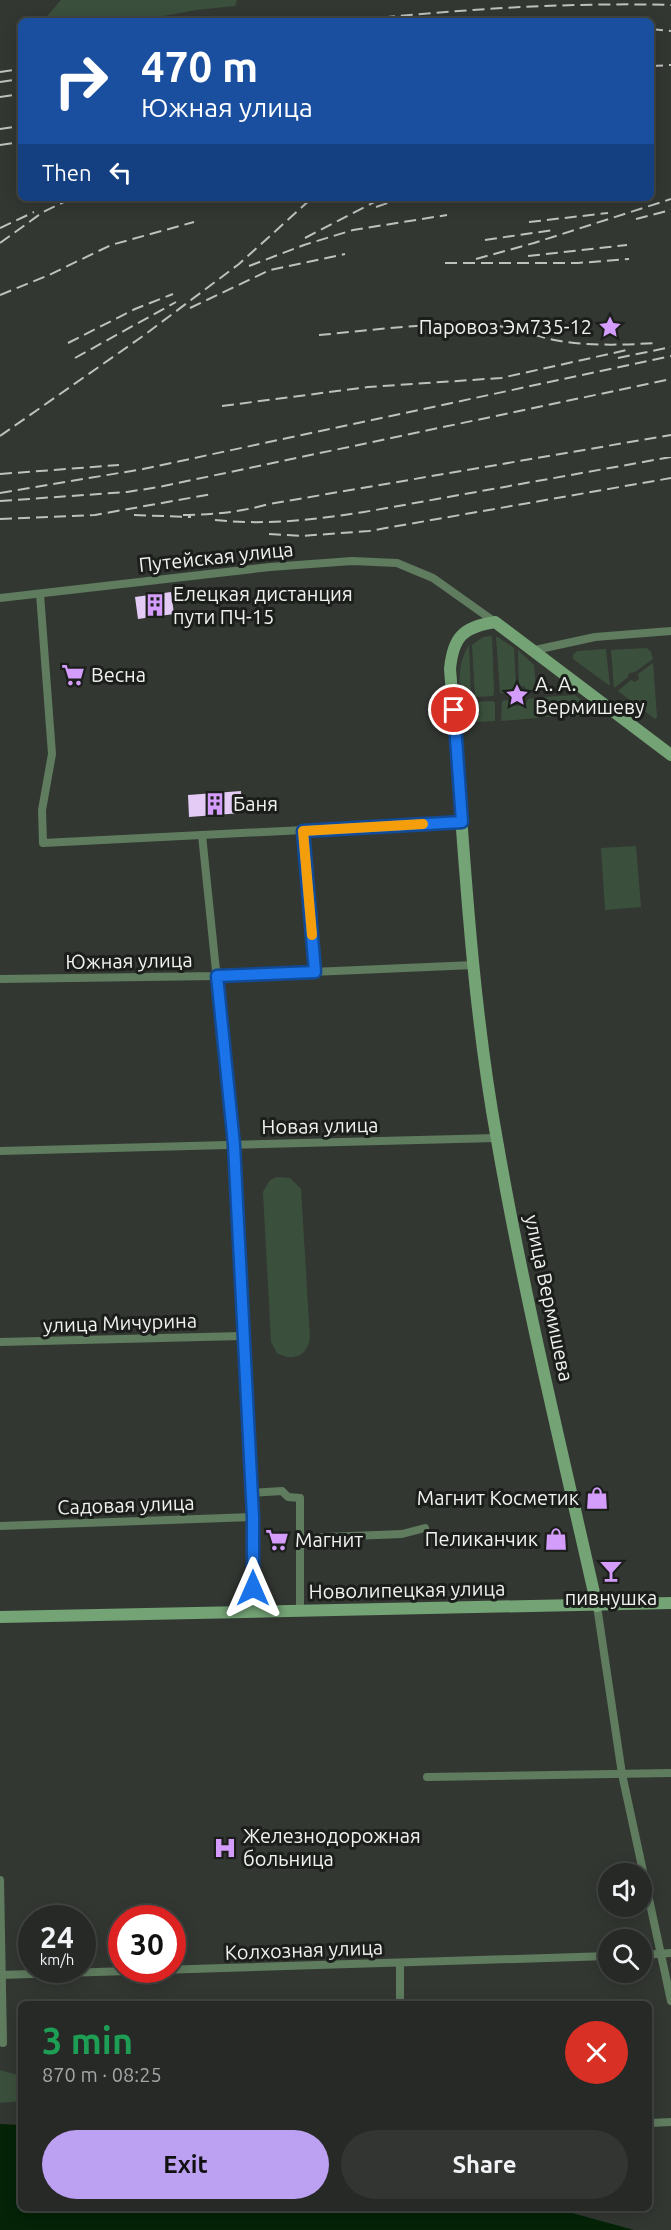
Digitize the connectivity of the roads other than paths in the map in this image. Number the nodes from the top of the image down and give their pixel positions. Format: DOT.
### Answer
graph roads {
  1 [pos="40,594"];
  2 [pos="0,598"];
  3 [pos="495,622"];
  4 [pos="671,631"];
  5 [pos="535,650"];
  6 [pos="671,755"];
  7 [pos="462,822"];
  8 [pos="303,831"];
  9 [pos="202,835"];
  10 [pos="474,966"];
  11 [pos="315,972"];
  12 [pos="217,976"];
  13 [pos="0,979"];
  14 [pos="496,1138"];
  15 [pos="234,1145"];
  16 [pos="0,1151"];
  17 [pos="242,1336"];
  18 [pos="0,1342"];
  19 [pos="251,1493"];
  20 [pos="253,1517"];
  21 [pos="0,1526"];
  22 [pos="425,1528"];
  23 [pos="300,1538"];
  24 [pos="671,1603"];
  25 [pos="597,1606"];
  26 [pos="253,1611"];
  27 [pos="300,1611"];
  28 [pos="0,1617"];
  29 [pos="671,1773"];
  30 [pos="622,1774"];
  31 [pos="427,1778"];
  32 [pos="0,1880"];
  33 [pos="667,1954"];
  34 [pos="652,1955"];
  35 [pos="598,1956"];
  36 [pos="400,1964"];
  37 [pos="1,1975"];
  38 [pos="400,2001"];
  39 [pos="671,2001"];
  40 [pos="3,2043"];
  41 [pos="671,2122"];
  42 [pos="652,2123"];
  1 -- 2 [label="street, Путейская улица"];
  1 -- 3 [label="street, Путейская улица"];
  1 -- 9 [label="street"];
  3 -- 5 [label="street"];
  3 -- 7 [label="street, улица Вермишева"];
  4 -- 5 [label="street"];
  5 -- 6 [label="street"];
  7 -- 8 [label="street"];
  7 -- 10 [label="street, улица Вермишева"];
  8 -- 9 [label="street"];
  8 -- 11 [label="street"];
  9 -- 12 [label="street"];
  10 -- 11 [label="street, Южная улица"];
  10 -- 14 [label="street, улица Вермишева"];
  11 -- 12 [label="street, Южная улица"];
  12 -- 13 [label="street, Южная улица"];
  12 -- 15 [label="street"];
  14 -- 15 [label="street, Новая улица"];
  14 -- 25 [label="street, улица Вермишева"];
  15 -- 16 [label="street, Новая улица"];
  15 -- 17 [label="street"];
  17 -- 18 [label="street, улица Мичурина"];
  17 -- 19 [label="street"];
  19 -- 20 [label="street"];
  19 -- 23 [label="street"];
  20 -- 21 [label="street, Садовая улица"];
  20 -- 26 [label="street"];
  22 -- 23 [label="street"];
  23 -- 27 [label="street"];
  24 -- 25 [label="street, Новолипецкая улица"];
  25 -- 27 [label="street, Новолипецкая улица"];
  25 -- 30 [label="street, улица Вермишева"];
  26 -- 27 [label="street, Новолипецкая улица"];
  26 -- 28 [label="street, Новолипецкая улица"];
  29 -- 30 [label="street"];
  30 -- 31 [label="street"];
  30 -- 33 [label="street, улица Вермишева"];
  32 -- 37 [label="street"];
  33 -- 34 [label="street"];
  33 -- 39 [label="street, улица Вермишева"];
  35 -- 36 [label="street, Колхозная улица"];
  36 -- 37 [label="street, Колхозная улица"];
  36 -- 38 [label="street"];
  37 -- 40 [label="street"];
  41 -- 42 [label="street"];
}
